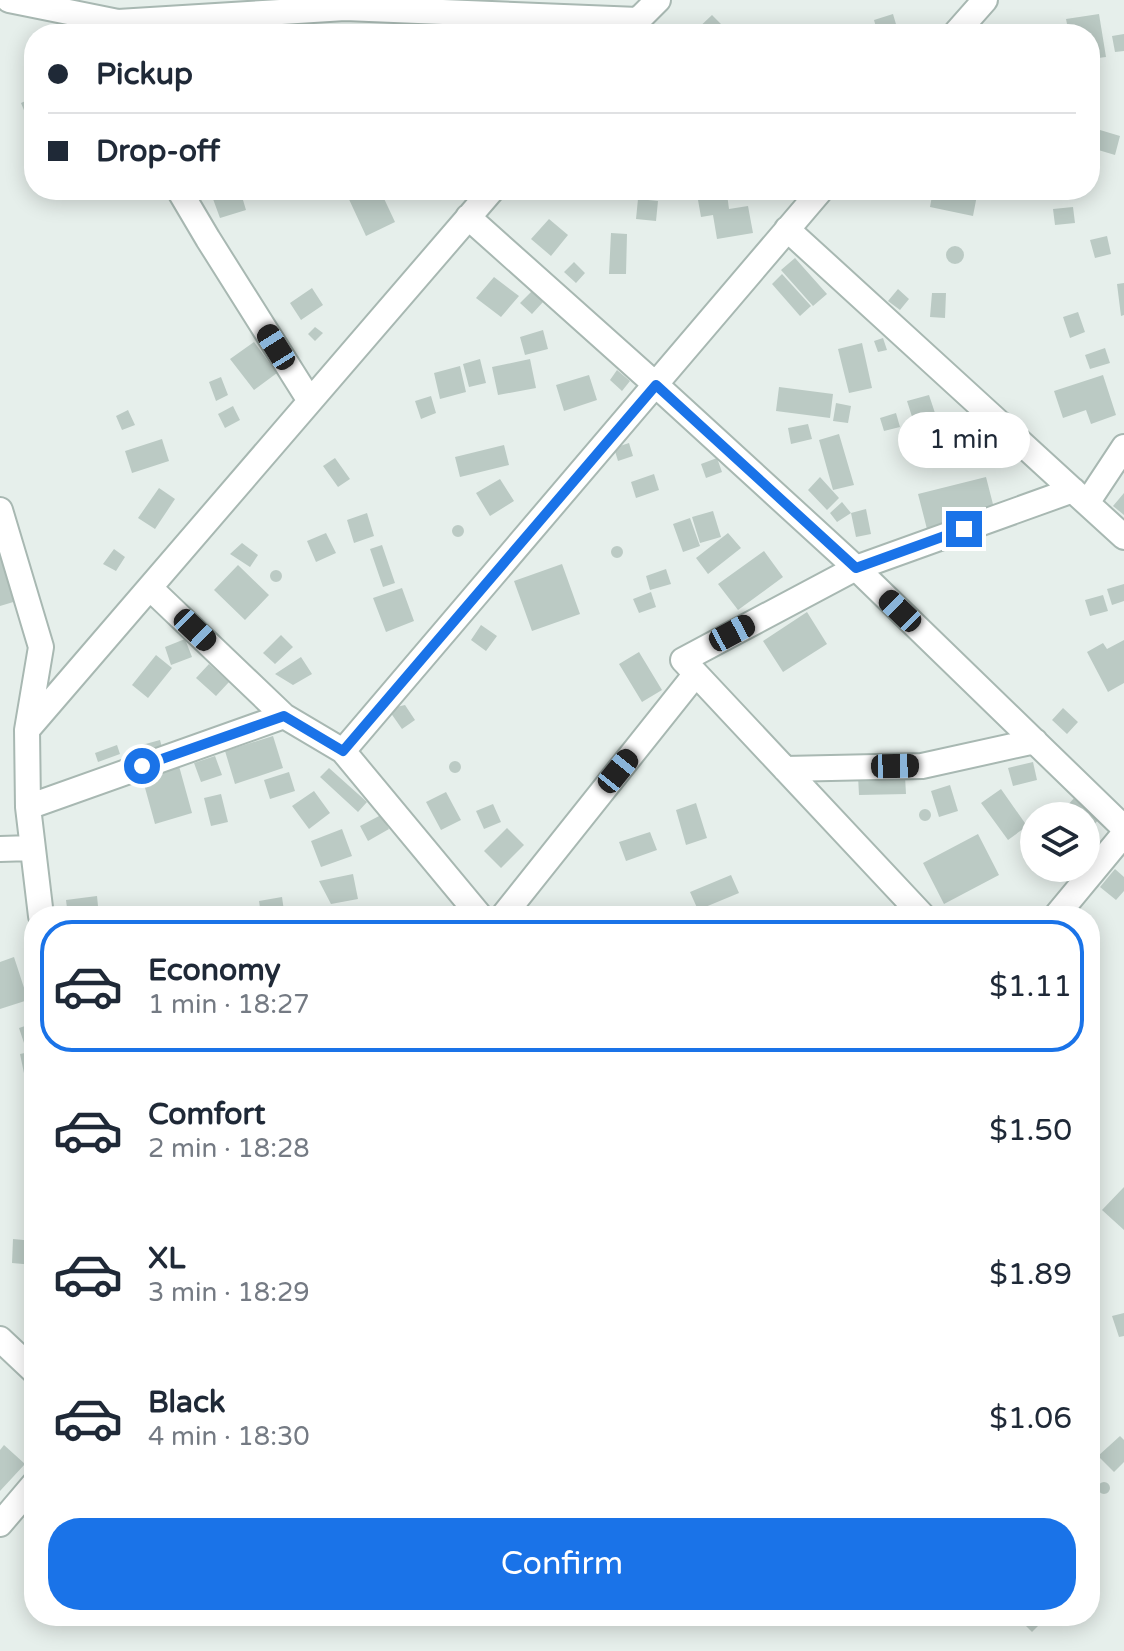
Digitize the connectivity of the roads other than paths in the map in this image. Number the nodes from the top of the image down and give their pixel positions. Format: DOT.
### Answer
graph roads {
  1 [pos="9,0"];
  2 [pos="658,0"];
  3 [pos="985,0"];
  4 [pos="104,24"];
  5 [pos="165,24"];
  6 [pos="587,24"];
  7 [pos="635,24"];
  8 [pos="964,24"];
  9 [pos="185,200"];
  10 [pos="483,200"];
  11 [pos="812,200"];
  12 [pos="468,217"];
  13 [pos="787,229"];
  14 [pos="656,385"];
  15 [pos="310,401"];
  16 [pos="1124,447"];
  17 [pos="1080,496"];
  18 [pos="0,510"];
  19 [pos="1124,537"];
  20 [pos="856,568"];
  21 [pos="150,588"];
  22 [pos="695,675"];
  23 [pos="284,716"];
  24 [pos="27,730"];
  25 [pos="1035,741"];
  26 [pos="343,751"];
  27 [pos="785,769"];
  28 [pos="28,807"];
  29 [pos="1124,828"];
  30 [pos="1124,834"];
  31 [pos="32,848"];
  32 [pos="0,849"];
  33 [pos="40,906"];
  34 [pos="472,906"];
  35 [pos="511,906"];
  36 [pos="914,906"];
  37 [pos="1064,906"];
  38 [pos="0,1339"];
  39 [pos="24,1362"];
  40 [pos="24,1496"];
  41 [pos="0,1524"];
  1 -- 4 [label="street"];
  2 -- 7 [label="street"];
  3 -- 8 [label="street"];
  5 -- 6 [label="street"];
  9 -- 15 [label="street"];
  10 -- 12 [label="street"];
  11 -- 13 [label="street"];
  12 -- 14 [label="street"];
  12 -- 15 [label="street"];
  13 -- 14 [label="street"];
  13 -- 17 [label="street"];
  14 -- 20 [label="street"];
  14 -- 26 [label="street"];
  15 -- 21 [label="street"];
  16 -- 17 [label="street"];
  17 -- 19 [label="street"];
  17 -- 20 [label="street"];
  18 -- 24 [label="street"];
  20 -- 22 [label="street"];
  20 -- 25 [label="street"];
  21 -- 23 [label="street"];
  21 -- 24 [label="street"];
  22 -- 27 [label="street"];
  22 -- 35 [label="street"];
  23 -- 26 [label="street"];
  23 -- 28 [label="street"];
  24 -- 28 [label="street"];
  25 -- 27 [label="street"];
  25 -- 29 [label="street"];
  26 -- 34 [label="street"];
  27 -- 36 [label="street"];
  28 -- 31 [label="street"];
  30 -- 37 [label="street"];
  31 -- 32 [label="street"];
  31 -- 33 [label="street"];
  38 -- 39 [label="street"];
  40 -- 41 [label="street"];
}
